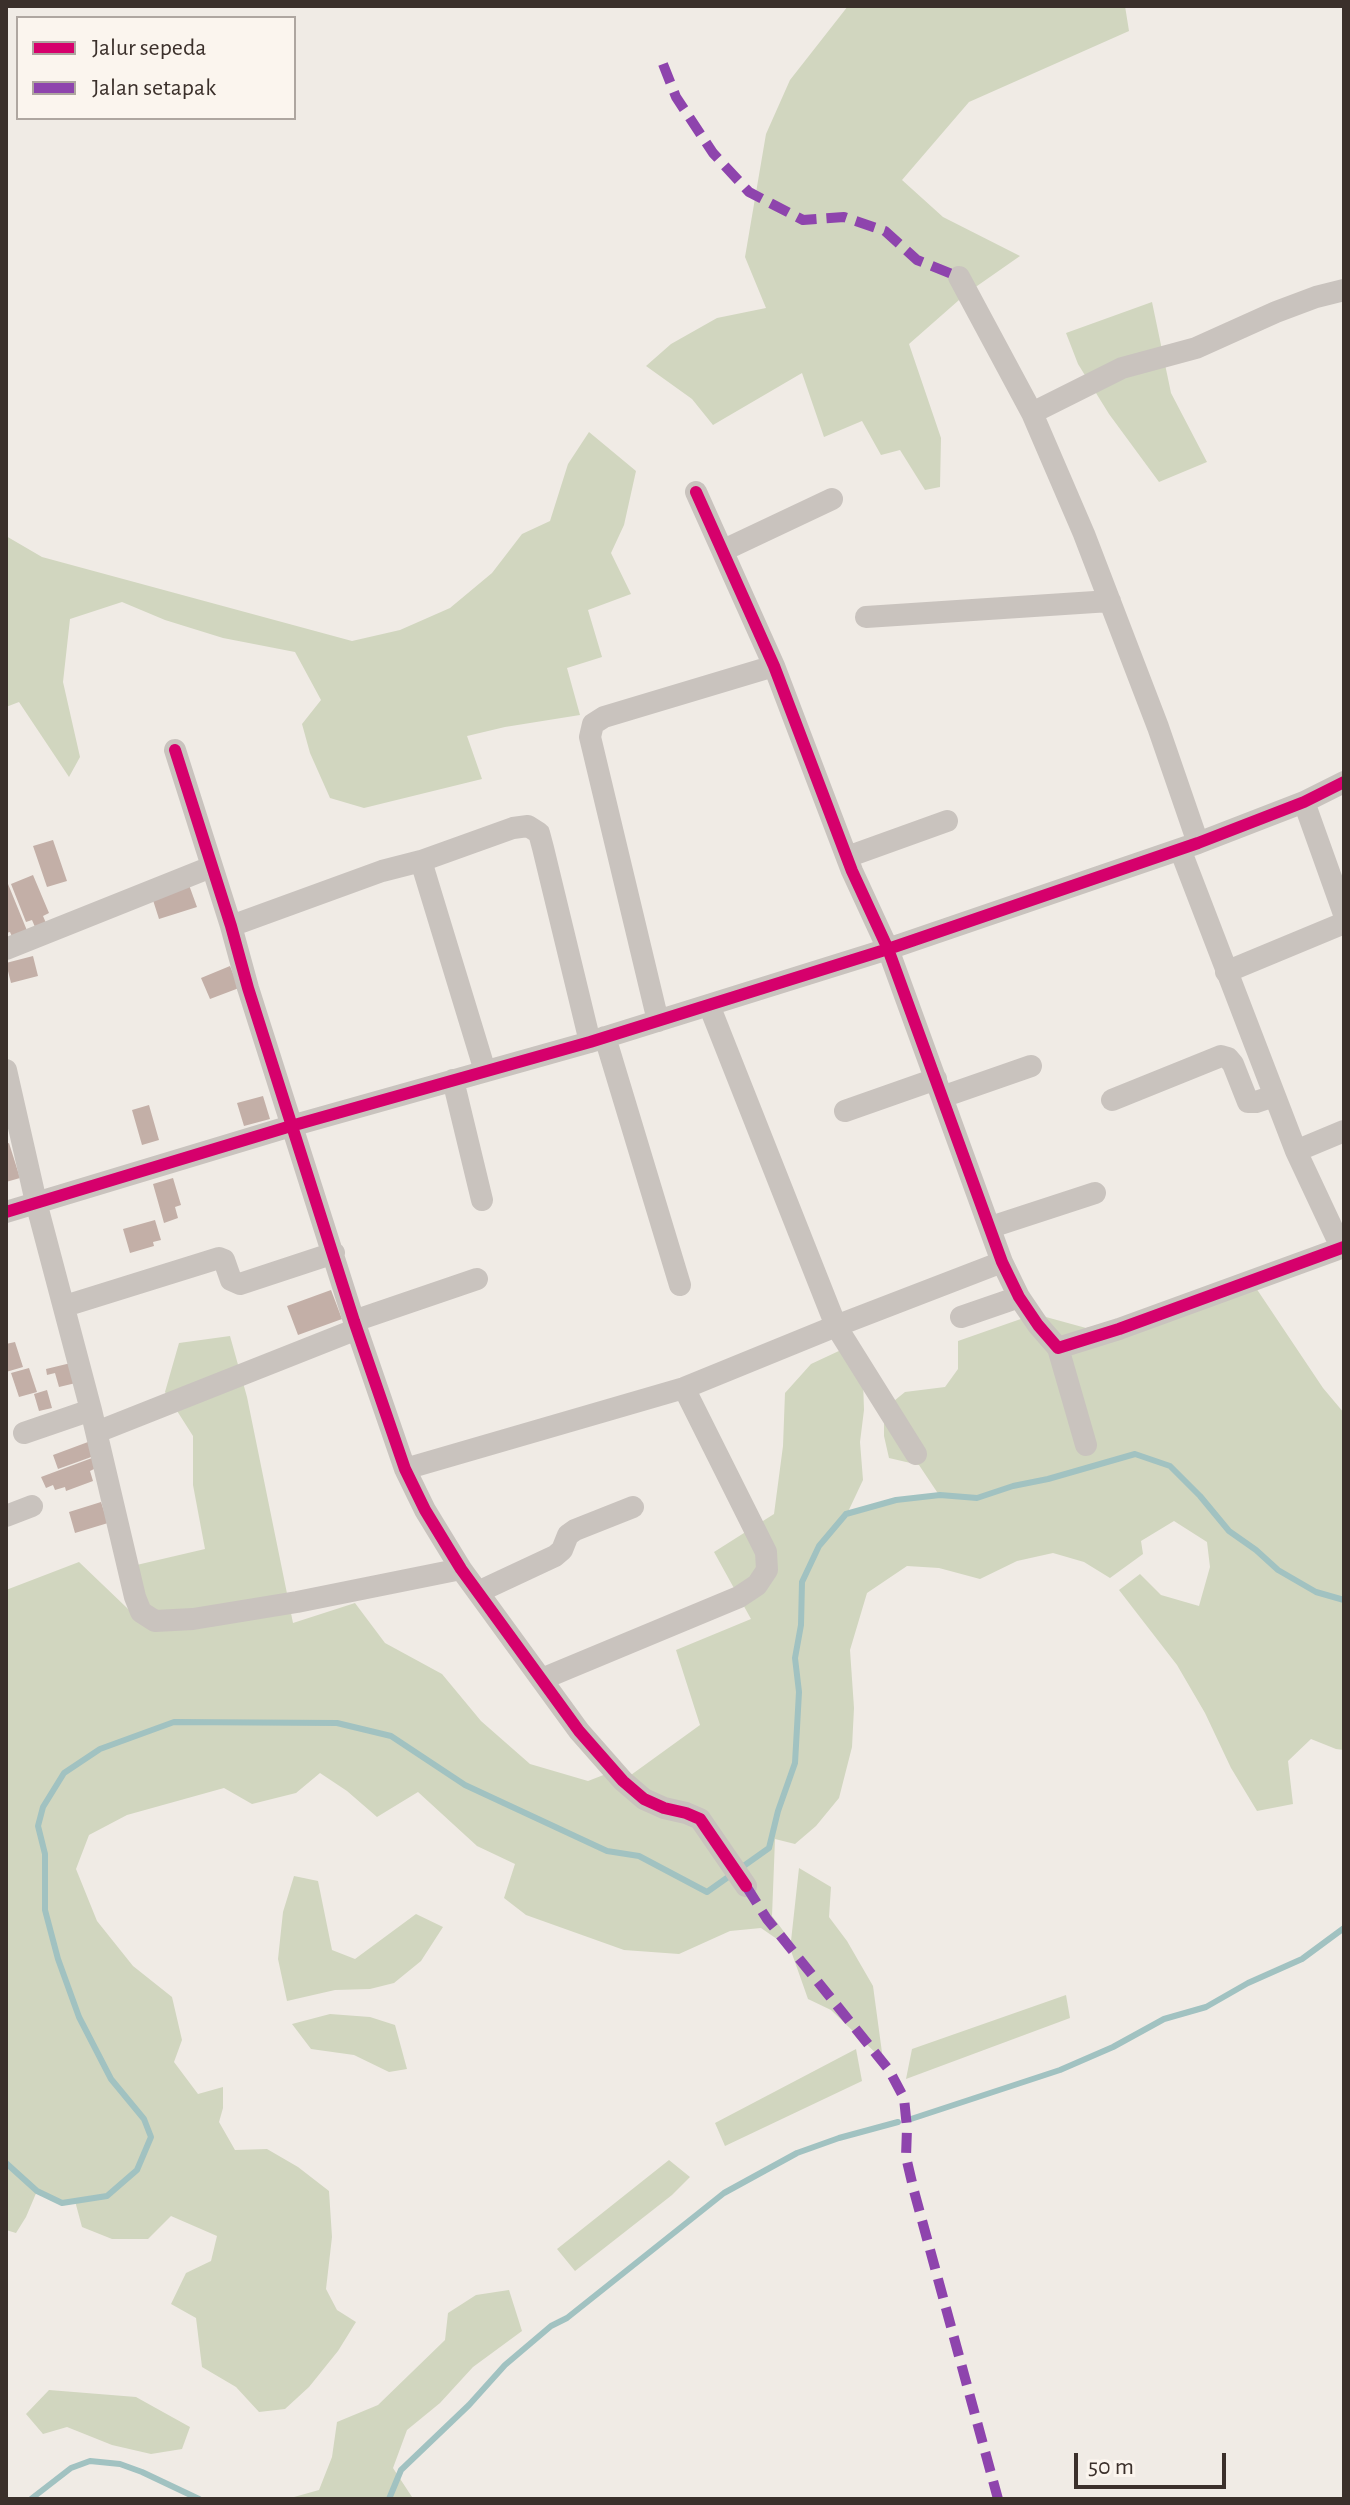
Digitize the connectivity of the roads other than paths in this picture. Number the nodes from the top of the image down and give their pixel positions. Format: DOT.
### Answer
graph roads {
  1 [pos="959,277"];
  2 [pos="1344,290"];
  3 [pos="1032,413"];
  4 [pos="696,492"];
  5 [pos="832,499"];
  6 [pos="724,550"];
  7 [pos="1110,601"];
  8 [pos="866,617"];
  9 [pos="774,666"];
  10 [pos="175,750"];
  11 [pos="1344,782"];
  12 [pos="1304,802"];
  13 [pos="947,821"];
  14 [pos="1189,846"];
  15 [pos="847,857"];
  16 [pos="421,861"];
  17 [pos="211,867"];
  18 [pos="1344,914"];
  19 [pos="1344,923"];
  20 [pos="231,926"];
  21 [pos="6,949"];
  22 [pos="888,949"];
  23 [pos="1226,972"];
  24 [pos="709,1005"];
  25 [pos="658,1021"];
  26 [pos="598,1040"];
  27 [pos="1031,1066"];
  28 [pos="6,1070"];
  29 [pos="485,1071"];
  30 [pos="453,1080"];
  31 [pos="939,1088"];
  32 [pos="1274,1096"];
  33 [pos="1112,1100"];
  34 [pos="845,1111"];
  35 [pos="291,1126"];
  36 [pos="1344,1131"];
  37 [pos="1296,1151"];
  38 [pos="1095,1193"];
  39 [pos="482,1200"];
  40 [pos="36,1202"];
  41 [pos="6,1212"];
  42 [pos="991,1227"];
  43 [pos="1343,1247"];
  44 [pos="334,1253"];
  45 [pos="1002,1262"];
  46 [pos="477,1279"];
  47 [pos="680,1285"];
  48 [pos="1019,1297"];
  49 [pos="65,1306"];
  50 [pos="961,1317"];
  51 [pos="356,1325"];
  52 [pos="836,1326"];
  53 [pos="1058,1348"];
  54 [pos="684,1388"];
  55 [pos="94,1421"];
  56 [pos="24,1433"];
  57 [pos="1086,1445"];
  58 [pos="916,1454"];
  59 [pos="405,1469"];
  60 [pos="32,1506"];
  61 [pos="633,1507"];
  62 [pos="6,1516"];
  63 [pos="461,1569"];
  64 [pos="478,1592"];
  65 [pos="542,1679"];
  66 [pos="746,1886"];
  1 -- 3 [label="street"];
  2 -- 3 [label="street"];
  3 -- 7 [label="street"];
  4 -- 6 [label="street"];
  5 -- 6 [label="street"];
  6 -- 9 [label="street"];
  7 -- 8 [label="street"];
  7 -- 14 [label="street"];
  9 -- 15 [label="street"];
  9 -- 25 [label="street"];
  10 -- 17 [label="street"];
  11 -- 12 [label="street"];
  12 -- 14 [label="street"];
  12 -- 18 [label="street"];
  13 -- 15 [label="street"];
  14 -- 22 [label="street"];
  14 -- 23 [label="street"];
  15 -- 22 [label="street"];
  16 -- 20 [label="street"];
  16 -- 26 [label="street"];
  16 -- 29 [label="street"];
  17 -- 20 [label="street"];
  17 -- 21 [label="street"];
  19 -- 23 [label="street"];
  20 -- 35 [label="street"];
  22 -- 24 [label="street"];
  22 -- 31 [label="street"];
  23 -- 32 [label="street"];
  24 -- 25 [label="street"];
  24 -- 52 [label="street"];
  25 -- 26 [label="street"];
  26 -- 29 [label="street"];
  26 -- 47 [label="street"];
  27 -- 31 [label="street"];
  28 -- 40 [label="street"];
  29 -- 30 [label="street"];
  30 -- 35 [label="street"];
  30 -- 39 [label="street"];
  31 -- 34 [label="street"];
  31 -- 42 [label="street"];
  32 -- 33 [label="street"];
  32 -- 37 [label="street"];
  35 -- 40 [label="street"];
  35 -- 44 [label="street"];
  36 -- 37 [label="street"];
  37 -- 43 [label="street"];
  38 -- 42 [label="street"];
  40 -- 41 [label="street"];
  40 -- 49 [label="street"];
  42 -- 45 [label="street"];
  43 -- 53 [label="street"];
  44 -- 49 [label="street"];
  44 -- 51 [label="street"];
  45 -- 48 [label="street"];
  45 -- 52 [label="street"];
  46 -- 51 [label="street"];
  48 -- 50 [label="street"];
  48 -- 53 [label="street"];
  49 -- 55 [label="street"];
  51 -- 55 [label="street"];
  51 -- 59 [label="street"];
  52 -- 54 [label="street"];
  52 -- 58 [label="street"];
  53 -- 57 [label="street"];
  54 -- 59 [label="street"];
  54 -- 65 [label="street"];
  55 -- 56 [label="street"];
  55 -- 63 [label="street"];
  59 -- 63 [label="street"];
  60 -- 62 [label="street"];
  61 -- 64 [label="street"];
  63 -- 64 [label="street"];
  64 -- 65 [label="street"];
  65 -- 66 [label="street"];
}
